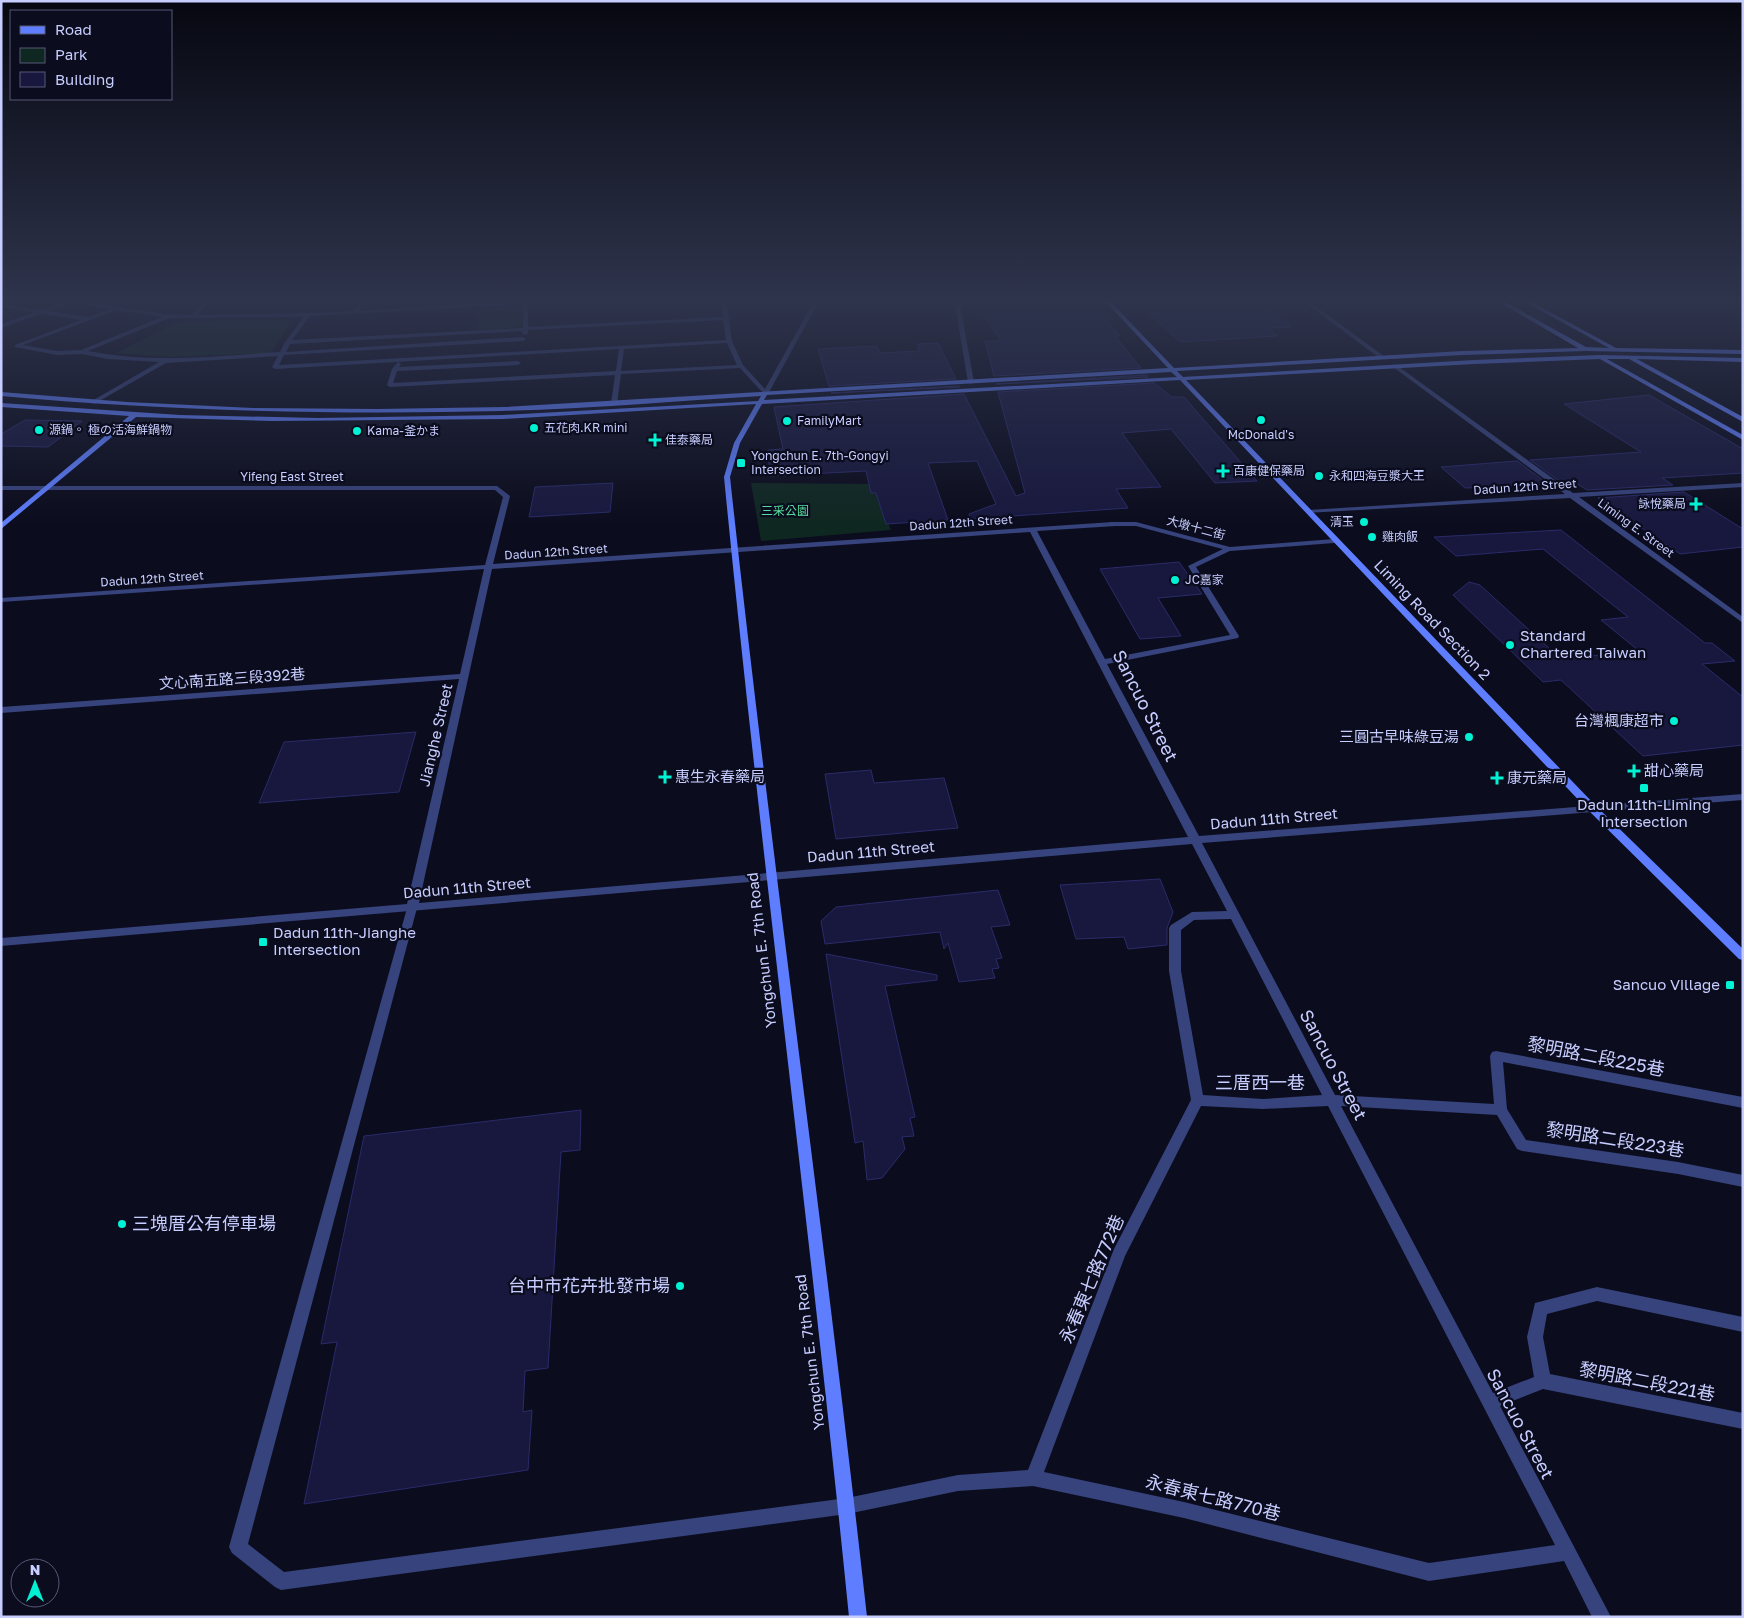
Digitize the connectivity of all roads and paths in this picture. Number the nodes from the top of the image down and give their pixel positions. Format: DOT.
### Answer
graph roads {
  1 [pos="141,375"];
  2 [pos="394,375"];
  3 [pos="515,375"];
  4 [pos="575,375"];
  5 [pos="618,375"];
  6 [pos="750,375"];
  7 [pos="776,375"];
  8 [pos="970,375"];
  9 [pos="1109,375"];
  10 [pos="1177,375"];
  11 [pos="1255,375"];
  12 [pos="1407,375"];
  13 [pos="1631,375"];
  14 [pos="1661,375"];
  15 [pos="514,378"];
  16 [pos="1181,379"];
  17 [pos="971,382"];
  18 [pos="766,393"];
  19 [pos="1,394"];
  20 [pos="762,401"];
  21 [pos="94,402"];
  22 [pos="614,404"];
  23 [pos="1,405"];
  24 [pos="146,406"];
  25 [pos="135,415"];
  26 [pos="1743,420"];
  27 [pos="1743,438"];
  28 [pos="1743,485"];
  29 [pos="1,488"];
  30 [pos="47,489"];
  31 [pos="1573,496"];
  32 [pos="1308,512"];
  33 [pos="1113,524"];
  34 [pos="1,527"];
  35 [pos="1032,530"];
  36 [pos="1334,541"];
  37 [pos="1230,549"];
  38 [pos="735,550"];
  39 [pos="488,568"];
  40 [pos="1,600"];
  41 [pos="1743,621"];
  42 [pos="1103,662"];
  43 [pos="464,676"];
  44 [pos="1,710"];
  45 [pos="1743,797"];
  46 [pos="1592,808"];
  47 [pos="1195,841"];
  48 [pos="770,876"];
  49 [pos="412,908"];
  50 [pos="1234,915"];
  51 [pos="1,942"];
  52 [pos="1743,956"];
  53 [pos="1196,1100"];
  54 [pos="1331,1100"];
  55 [pos="1743,1103"];
  56 [pos="1501,1110"];
  57 [pos="1743,1181"];
  58 [pos="1743,1325"];
  59 [pos="1542,1382"];
  60 [pos="1489,1402"];
  61 [pos="1743,1421"];
  62 [pos="1033,1478"];
  63 [pos="847,1506"];
  64 [pos="1568,1552"];
  65 [pos="858,1617"];
  66 [pos="1602,1617"];
  1 -- 21 [label="street"];
  2 -- 15 [label="street"];
  3 -- 15 [label="street"];
  4 -- 15 [label="street"];
  5 -- 22 [label="street"];
  6 -- 18 [label="street"];
  7 -- 18 [label="street, Yongchun E. 7th Road"];
  8 -- 17 [label="street"];
  9 -- 17 [label="main road"];
  10 -- 16 [label="main road, Liming Road Section 2"];
  11 -- 16 [label="main road"];
  12 -- 31 [label="street, Liming E. Street"];
  13 -- 27 [label="main road"];
  14 -- 26 [label="main road"];
  16 -- 20 [label="main road"];
  16 -- 32 [label="main road, Liming Road Section 2"];
  17 -- 18 [label="main road"];
  18 -- 20 [label="main road, Yongchun E. 7th Road"];
  18 -- 22 [label="main road"];
  19 -- 21 [label="main road"];
  20 -- 25 [label="main road"];
  20 -- 38 [label="main road, Yongchun E. 7th Road"];
  21 -- 24 [label="main road"];
  22 -- 24 [label="main road"];
  23 -- 25 [label="main road"];
  24 -- 25 [label="main road"];
  25 -- 30 [label="main road"];
  28 -- 31 [label="street, Dadun 12th Street"];
  29 -- 30 [label="street, Yifeng East Street"];
  30 -- 34 [label="main road"];
  30 -- 39 [label="street, Yifeng East Street"];
  31 -- 32 [label="street, Dadun 12th Street"];
  31 -- 41 [label="street, Liming E. Street"];
  32 -- 36 [label="main road, Liming Road Section 2"];
  33 -- 35 [label="street, Dadun 12th Street"];
  33 -- 37 [label="street, 大墩十二街"];
  35 -- 38 [label="street, Dadun 12th Street"];
  35 -- 42 [label="street, Sancuo Street"];
  36 -- 37 [label="street, 大墩十二街"];
  36 -- 46 [label="main road, Liming Road Section 2"];
  37 -- 42 [label="street"];
  38 -- 39 [label="street, Dadun 12th Street"];
  38 -- 48 [label="main road, Yongchun E. 7th Road"];
  39 -- 40 [label="street, Dadun 12th Street"];
  39 -- 43 [label="street, Jianghe Street"];
  42 -- 47 [label="street, Sancuo Street"];
  43 -- 44 [label="street, 文心南五路三段392巷"];
  43 -- 49 [label="street, Jianghe Street"];
  45 -- 46 [label="street, Dadun 11th Street"];
  46 -- 47 [label="street, Dadun 11th Street"];
  46 -- 52 [label="main road, Liming Road Section 2"];
  47 -- 48 [label="street, Dadun 11th Street"];
  47 -- 50 [label="street, Sancuo Street"];
  48 -- 49 [label="street, Dadun 11th Street"];
  48 -- 63 [label="main road, Yongchun E. 7th Road"];
  49 -- 51 [label="street, Dadun 11th Street"];
  49 -- 63 [label="street, Jianghe Street"];
  50 -- 53 [label="street, 三厝西一巷"];
  50 -- 54 [label="street, Sancuo Street"];
  53 -- 54 [label="street, 三厝西一巷"];
  53 -- 62 [label="street, 永春東七路772巷"];
  54 -- 56 [label="street, 三厝西一巷"];
  54 -- 60 [label="street, Sancuo Street"];
  55 -- 56 [label="street, 黎明路二段225巷"];
  56 -- 57 [label="street, 黎明路二段223巷"];
  58 -- 59 [label="street"];
  59 -- 60 [label="street"];
  59 -- 61 [label="street, 黎明路二段221巷"];
  60 -- 64 [label="street, Sancuo Street"];
  62 -- 63 [label="street, 永春東七路770巷"];
  62 -- 64 [label="street, 永春東七路770巷"];
  63 -- 65 [label="main road, Yongchun E. 7th Road"];
  64 -- 66 [label="street, Sancuo Street"];
}
